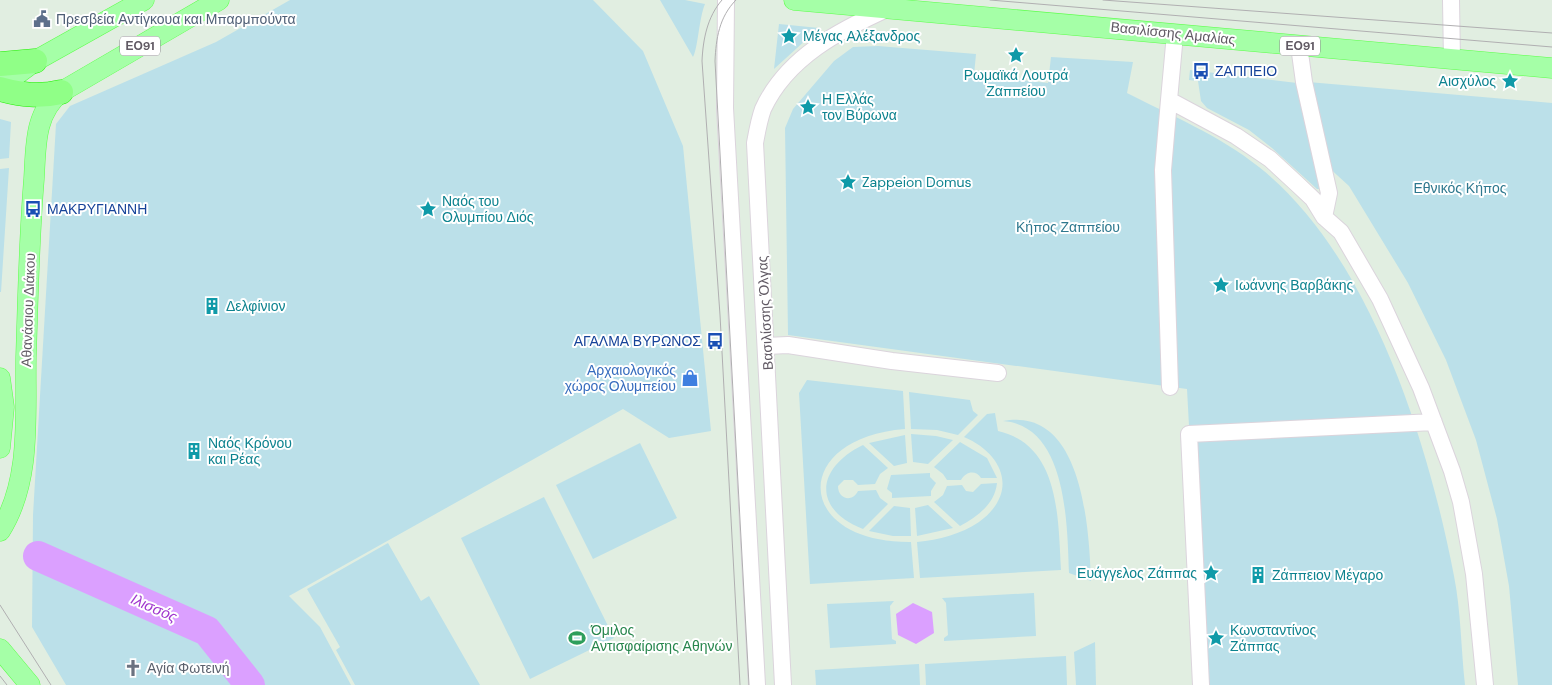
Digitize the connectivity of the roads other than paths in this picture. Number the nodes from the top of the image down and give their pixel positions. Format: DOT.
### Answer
graph roads {
  1 [pos="144,0"];
  2 [pos="219,0"];
  3 [pos="726,0"];
  4 [pos="794,0"];
  5 [pos="1452,0"];
  6 [pos="891,7"];
  7 [pos="1175,34"];
  8 [pos="1299,46"];
  9 [pos="1452,60"];
  10 [pos="35,61"];
  11 [pos="0,64"];
  12 [pos="1552,68"];
  13 [pos="0,88"];
  14 [pos="61,92"];
  15 [pos="1169,100"];
  16 [pos="1324,217"];
  17 [pos="766,346"];
  18 [pos="998,374"];
  19 [pos="0,378"];
  20 [pos="1170,387"];
  21 [pos="1434,422"];
  22 [pos="1,441"];
  23 [pos="0,531"];
  24 [pos="0,649"];
  25 [pos="30,685"];
  26 [pos="757,685"];
  27 [pos="783,685"];
  28 [pos="1201,685"];
  29 [pos="1485,685"];
  1 -- 10 [label="main road, ΕΟ91"];
  2 -- 14 [label="main road, ΕΟ91"];
  3 -- 26 [label="street, Βασιλίσσης Όλγας"];
  4 -- 6 [label="main road, Βασιλίσσης Αμαλίας / ΕΟ91"];
  5 -- 9 [label="street"];
  6 -- 7 [label="main road, Βασιλίσσης Αμαλίας / ΕΟ91"];
  6 -- 17 [label="street, Βασιλίσσης Όλγας"];
  7 -- 8 [label="main road, Βασιλίσσης Αμαλίας / ΕΟ91"];
  7 -- 15 [label="street"];
  8 -- 9 [label="main road, Βασιλίσσης Αμαλίας / ΕΟ91"];
  8 -- 16 [label="street"];
  9 -- 12 [label="main road, Βασιλίσσης Αμαλίας / ΕΟ91"];
  10 -- 11 [label="highway, ΕΟ91"];
  10 -- 13 [label="main road"];
  13 -- 14 [label="highway, ΕΟ91"];
  14 -- 23 [label="main road, Αθανάσιου Διάκου"];
  15 -- 16 [label="street"];
  15 -- 20 [label="street"];
  16 -- 21 [label="street"];
  17 -- 18 [label="street"];
  17 -- 27 [label="street, Βασιλίσσης Όλγας"];
  19 -- 22 [label="main road"];
  21 -- 28 [label="street"];
  21 -- 29 [label="street"];
  24 -- 25 [label="main road"];
}
